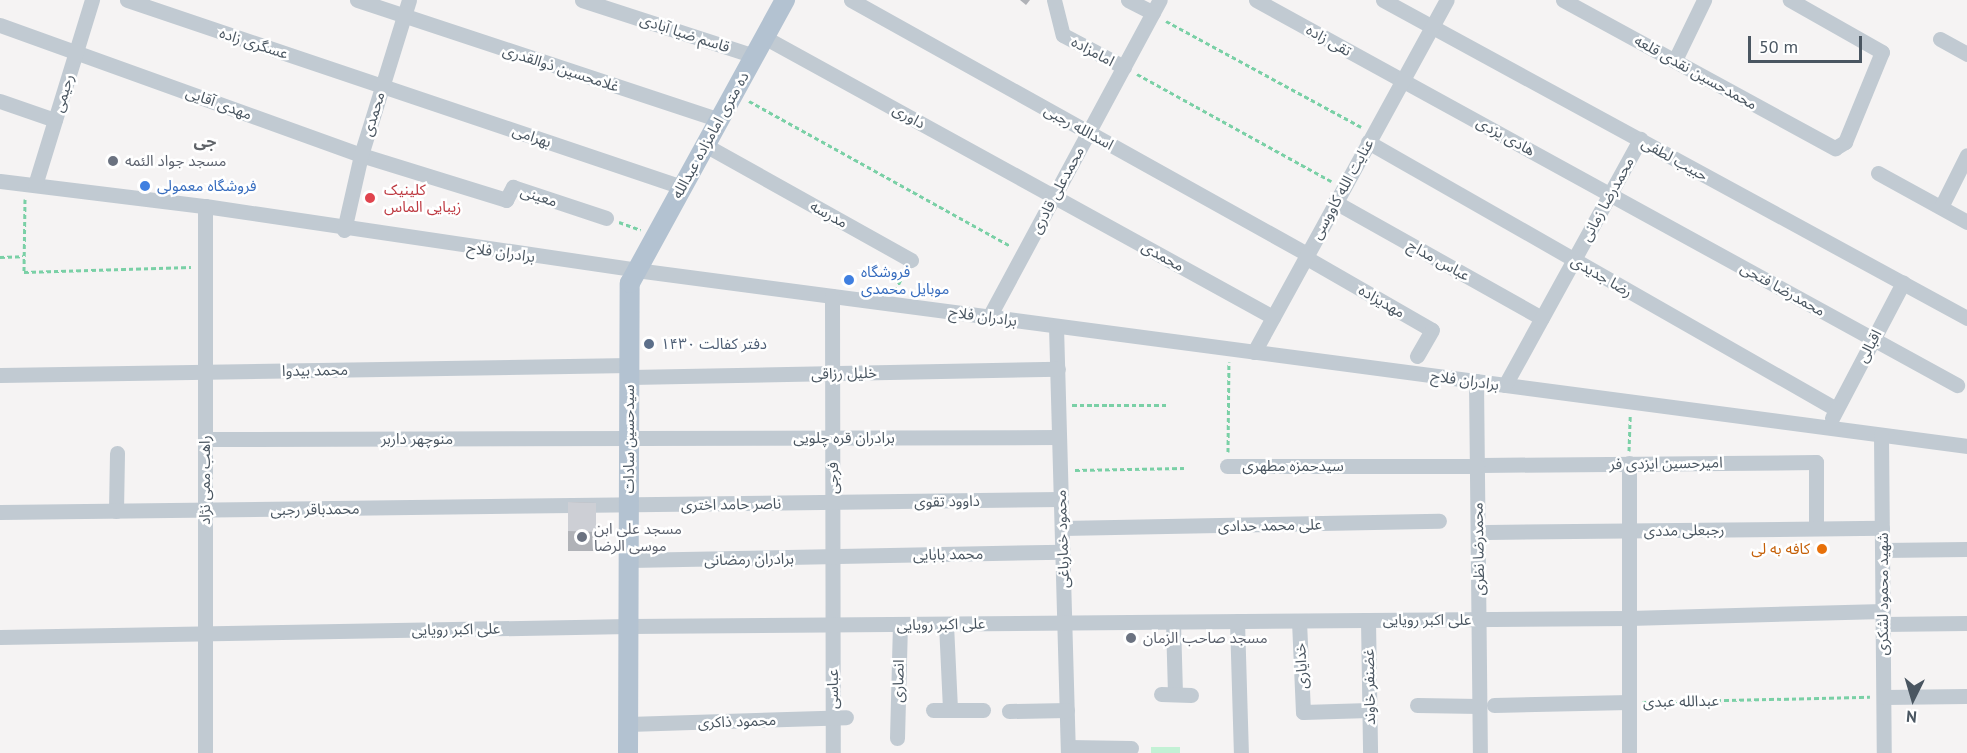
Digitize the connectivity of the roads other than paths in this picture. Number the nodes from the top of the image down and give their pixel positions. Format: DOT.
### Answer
graph roads {
  1 [pos="92,0"];
  2 [pos="127,0"];
  3 [pos="357,0"];
  4 [pos="409,0"];
  5 [pos="582,0"];
  6 [pos="784,0"];
  7 [pos="851,0"];
  8 [pos="1054,0"];
  9 [pos="1128,0"];
  10 [pos="1256,0"];
  11 [pos="1383,0"];
  12 [pos="1447,0"];
  13 [pos="1563,0"];
  14 [pos="1704,0"];
  15 [pos="1790,0"];
  16 [pos="1156,7"];
  17 [pos="404,16"];
  18 [pos="0,25"];
  19 [pos="1431,26"];
  20 [pos="765,37"];
  21 [pos="1940,39"];
  22 [pos="76,52"];
  23 [pos="1967,54"];
  24 [pos="754,56"];
  25 [pos="1675,60"];
  26 [pos="1124,67"];
  27 [pos="1402,80"];
  28 [pos="382,85"];
  29 [pos="0,101"];
  30 [pos="55,120"];
  31 [pos="719,120"];
  32 [pos="1088,132"];
  33 [pos="1370,138"];
  34 [pos="1640,139"];
  35 [pos="705,145"];
  36 [pos="361,154"];
  37 [pos="1967,155"];
  38 [pos="1878,173"];
  39 [pos="0,181"];
  40 [pos="30,185"];
  41 [pos="682,187"];
  42 [pos="1610,193"];
  43 [pos="1339,195"];
  44 [pos="1054,196"];
  45 [pos="205,206"];
  46 [pos="1941,207"];
  47 [pos="606,218"];
  48 [pos="1967,222"];
  49 [pos="344,230"];
  50 [pos="1306,255"];
  51 [pos="911,260"];
  52 [pos="1574,260"];
  53 [pos="636,270"];
  54 [pos="1903,283"];
  55 [pos="832,296"];
  56 [pos="989,317"];
  57 [pos="1273,317"];
  58 [pos="1542,318"];
  59 [pos="1967,318"];
  60 [pos="1056,326"];
  61 [pos="1873,339"];
  62 [pos="1254,352"];
  63 [pos="1417,356"];
  64 [pos="1058,369"];
  65 [pos="630,371"];
  66 [pos="205,372"];
  67 [pos="832,373"];
  68 [pos="0,375"];
  69 [pos="1476,381"];
  70 [pos="1505,385"];
  71 [pos="1957,385"];
  72 [pos="1836,409"];
  73 [pos="1827,428"];
  74 [pos="1881,435"];
  75 [pos="1059,437"];
  76 [pos="629,438"];
  77 [pos="833,438"];
  78 [pos="205,439"];
  79 [pos="1967,446"];
  80 [pos="117,453"];
  81 [pos="1629,464"];
  82 [pos="1479,465"];
  83 [pos="1227,466"];
  84 [pos="1061,499"];
  85 [pos="833,502"];
  86 [pos="629,506"];
  87 [pos="205,510"];
  88 [pos="116,511"];
  89 [pos="0,512"];
  90 [pos="1439,521"];
  91 [pos="1062,528"];
  92 [pos="1816,528"];
  93 [pos="1882,528"];
  94 [pos="1629,530"];
  95 [pos="1487,532"];
  96 [pos="1967,549"];
  97 [pos="1882,550"];
  98 [pos="1062,552"];
  99 [pos="833,556"];
  100 [pos="629,560"];
  101 [pos="1883,617"];
  102 [pos="1629,618"];
  103 [pos="1478,619"];
  104 [pos="1368,620"];
  105 [pos="1237,621"];
  106 [pos="1299,621"];
  107 [pos="1173,622"];
  108 [pos="1064,623"];
  109 [pos="1967,623"];
  110 [pos="900,624"];
  111 [pos="946,624"];
  112 [pos="833,625"];
  113 [pos="629,626"];
  114 [pos="205,633"];
  115 [pos="0,637"];
  116 [pos="1176,694"];
  117 [pos="1967,696"];
  118 [pos="1884,697"];
  119 [pos="1629,702"];
  120 [pos="1417,705"];
  121 [pos="1487,706"];
  122 [pos="933,710"];
  123 [pos="950,710"];
  124 [pos="983,710"];
  125 [pos="1067,710"];
  126 [pos="1369,710"];
  127 [pos="1009,711"];
  128 [pos="840,718"];
  129 [pos="628,724"];
  130 [pos="897,738"];
  131 [pos="1131,748"];
  132 [pos="1068,750"];
  133 [pos="205,753"];
  134 [pos="628,753"];
  135 [pos="833,753"];
  136 [pos="1241,753"];
  137 [pos="1370,753"];
  138 [pos="1480,753"];
  139 [pos="1629,753"];
  140 [pos="1884,753"];
  1 -- 22 [label="street, رحیمی"];
  2 -- 28 [label="street, عسگری زاده"];
  3 -- 17 [label="street, غلامحسین ذوالقدری"];
  4 -- 17 [label="street, محمدی"];
  5 -- 24 [label="street, قاسم ضیا آبادی"];
  6 -- 20 [label="main road, ده متری امامزاده عبدالله"];
  7 -- 32 [label="street, اسدالله رجبی"];
  8 -- 26 [label="street, امامزاده"];
  9 -- 16 [label="street"];
  10 -- 27 [label="street, تقی زاده"];
  11 -- 19 [label="street, حبیب لطفی"];
  12 -- 19 [label="street, عنایت‌ الله کاووسی"];
  13 -- 25 [label="street, محمدحسین نقدی قلعه"];
  14 -- 25 [label="street"];
  15 -- 25 [label="street, محمدحسین نقدی قلعه"];
  16 -- 26 [label="street, محمدعلی قادری"];
  17 -- 28 [label="street, محمدی"];
  17 -- 31 [label="street, غلامحسین ذوالقدری"];
  18 -- 22 [label="street, مهدی آقایی"];
  19 -- 27 [label="street, عنایت‌ الله کاووسی"];
  19 -- 34 [label="street, حبیب لطفی"];
  20 -- 24 [label="main road, ده متری امامزاده عبدالله"];
  20 -- 44 [label="street, داوری"];
  21 -- 23 [label="street"];
  22 -- 30 [label="street, رحیمی"];
  22 -- 36 [label="street, مهدی آقایی"];
  24 -- 31 [label="main road, ده متری امامزاده عبدالله"];
  26 -- 32 [label="street, محمدعلی قادری"];
  27 -- 33 [label="street, عنایت‌ الله کاووسی"];
  27 -- 42 [label="street, هادی یزدی"];
  28 -- 36 [label="street, محمدی"];
  28 -- 41 [label="street, بهرامی"];
  29 -- 30 [label="street"];
  30 -- 40 [label="street, رحیمی"];
  31 -- 35 [label="main road, ده متری امامزاده عبدالله"];
  32 -- 44 [label="street, محمدعلی قادری"];
  32 -- 50 [label="street, اسدالله رجبی"];
  33 -- 43 [label="street, عنایت‌ الله کاووسی"];
  33 -- 52 [label="street, رضا جدیدی"];
  34 -- 42 [label="street, محمدرضا زمانی"];
  34 -- 54 [label="street, حبیب لطفی"];
  35 -- 41 [label="main road, ده متری امامزاده عبدالله"];
  35 -- 51 [label="street, مدرسه"];
  36 -- 47 [label="street, معینی"];
  36 -- 49 [label="street, محمدی"];
  37 -- 46 [label="street"];
  38 -- 46 [label="street"];
  39 -- 40 [label="street, برادران فلاح"];
  40 -- 45 [label="street, برادران فلاح"];
  41 -- 53 [label="main road, ده متری امامزاده عبدالله"];
  42 -- 52 [label="street, محمدرضا زمانی"];
  42 -- 61 [label="street, محمدرضا فتحی"];
  43 -- 50 [label="street, عنایت‌ الله کاووسی"];
  43 -- 58 [label="street, عباس مداح"];
  44 -- 56 [label="street, محمدعلی قادری"];
  44 -- 57 [label="street, محمدی"];
  45 -- 49 [label="street, برادران فلاح"];
  45 -- 66 [label="street, راهب ممی نژاد"];
  46 -- 48 [label="street"];
  49 -- 53 [label="street, برادران فلاح"];
  50 -- 57 [label="street, عنایت‌ الله کاووسی"];
  50 -- 63 [label="street, مهدیزاده"];
  52 -- 58 [label="street, محمدرضا زمانی"];
  52 -- 72 [label="street, رضا جدیدی"];
  53 -- 55 [label="street, برادران فلاح"];
  53 -- 65 [label="main road, سیدحسین سادات"];
  54 -- 59 [label="street, حبیب لطفی"];
  54 -- 61 [label="street, اقبالی"];
  55 -- 56 [label="street, برادران فلاح"];
  55 -- 67 [label="street, فرجی"];
  56 -- 60 [label="street, برادران فلاح"];
  57 -- 62 [label="street, عنایت‌ الله کاووسی"];
  58 -- 70 [label="street, محمدرضا زمانی"];
  60 -- 62 [label="street, برادران فلاح"];
  60 -- 64 [label="street, محمود خمارباغی"];
  61 -- 71 [label="street, محمدرضا فتحی"];
  61 -- 72 [label="street, اقبالی"];
  62 -- 69 [label="street, برادران فلاح"];
  64 -- 67 [label="street, خلیل رزاقی"];
  64 -- 75 [label="street, محمود خمارباغی"];
  65 -- 66 [label="street, محمد بیدوا"];
  65 -- 67 [label="street, خلیل رزاقی"];
  65 -- 76 [label="main road, سیدحسین سادات"];
  66 -- 68 [label="street, محمد بیدوا"];
  66 -- 78 [label="street, راهب ممی نژاد"];
  67 -- 77 [label="street, فرجی"];
  69 -- 70 [label="street, برادران فلاح"];
  69 -- 82 [label="street, محمدرضا نظری"];
  70 -- 73 [label="street, برادران فلاح"];
  72 -- 73 [label="street, اقبالی"];
  73 -- 74 [label="street, برادران فلاح"];
  74 -- 79 [label="street, برادران فلاح"];
  74 -- 93 [label="street, شهید محمود لشکری"];
  75 -- 77 [label="street, برادران قره چلویی"];
  75 -- 84 [label="street, محمود خمارباغی"];
  76 -- 77 [label="street, برادران قره چلویی"];
  76 -- 78 [label="street, منوچهر داربر"];
  76 -- 86 [label="main road, سیدحسین سادات"];
  77 -- 85 [label="street, فرجی"];
  78 -- 87 [label="street, راهب ممی نژاد"];
  80 -- 88 [label="street"];
  81 -- 82 [label="street, امیرحسین ایزدی فر"];
  81 -- 92 [label="street, امیرحسین ایزدی فر"];
  81 -- 94 [label="street"];
  82 -- 83 [label="street, سیدحمزه مطهری"];
  82 -- 103 [label="street, محمدرضا نظری"];
  84 -- 85 [label="street, داوود تقوی"];
  84 -- 91 [label="street, محمود خمارباغی"];
  85 -- 86 [label="street, ناصر حامد اختری"];
  85 -- 99 [label="street, فرجی"];
  86 -- 87 [label="street, محمدباقر رجبی"];
  86 -- 100 [label="main road, سیدحسین سادات"];
  87 -- 88 [label="street, محمدباقر رجبی"];
  87 -- 114 [label="street, راهب ممی نژاد"];
  88 -- 89 [label="street, محمدباقر رجبی"];
  90 -- 91 [label="street, علی محمد حدادی"];
  91 -- 98 [label="street, محمود خمارباغی"];
  92 -- 93 [label="street, رجبعلی مددی"];
  92 -- 94 [label="street, رجبعلی مددی"];
  93 -- 97 [label="street, شهید محمود لشکری"];
  94 -- 95 [label="street, رجبعلی مددی"];
  94 -- 102 [label="street"];
  96 -- 97 [label="street"];
  97 -- 101 [label="street, شهید محمود لشکری"];
  98 -- 99 [label="street, محمد بابایی"];
  98 -- 108 [label="street, محمود خمارباغی"];
  99 -- 100 [label="street, برادران رمضانی"];
  99 -- 112 [label="street, فرجی"];
  100 -- 113 [label="main road, سیدحسین سادات"];
  101 -- 102 [label="street, علی اکبر رویایی"];
  101 -- 109 [label="street, علی اکبر رویایی"];
  101 -- 118 [label="street, شهید محمود لشکری"];
  102 -- 103 [label="street, علی اکبر رویایی"];
  102 -- 119 [label="street"];
  103 -- 104 [label="street, علی اکبر رویایی"];
  103 -- 121 [label="street, محمدرضا نظری"];
  104 -- 106 [label="street, علی اکبر رویایی"];
  104 -- 126 [label="street, غضنفر خاوند"];
  105 -- 106 [label="street, علی اکبر رویایی"];
  105 -- 107 [label="street, علی اکبر رویایی"];
  105 -- 136 [label="street"];
  106 -- 126 [label="street, خدایاری"];
  107 -- 108 [label="street, علی اکبر رویایی"];
  107 -- 116 [label="street"];
  108 -- 111 [label="street, علی اکبر رویایی"];
  108 -- 125 [label="street, محمود خمارباغی"];
  110 -- 111 [label="street, علی اکبر رویایی"];
  110 -- 112 [label="street, علی اکبر رویایی"];
  110 -- 130 [label="street, انصاری"];
  111 -- 123 [label="street"];
  112 -- 113 [label="street, علی اکبر رویایی"];
  112 -- 128 [label="street, عباسی"];
  113 -- 114 [label="street, علی اکبر رویایی"];
  113 -- 129 [label="main road, سیدحسین سادات"];
  114 -- 115 [label="street, علی اکبر رویایی"];
  114 -- 133 [label="street, راهب ممی نژاد"];
  117 -- 118 [label="street"];
  118 -- 140 [label="street, شهید محمود لشکری"];
  119 -- 121 [label="street, عبدالله عبدی"];
  119 -- 139 [label="street"];
  120 -- 121 [label="street, عبدالله عبدی"];
  121 -- 138 [label="street, محمدرضا نظری"];
  122 -- 123 [label="street"];
  123 -- 124 [label="street"];
  125 -- 127 [label="street"];
  125 -- 132 [label="street, محمود خمارباغی"];
  126 -- 137 [label="street, غضنفر خاوند"];
  128 -- 129 [label="street, محمود ذاکری"];
  128 -- 135 [label="street, عباسی"];
  129 -- 134 [label="main road, سیدحسین سادات"];
  131 -- 132 [label="street"];
}
